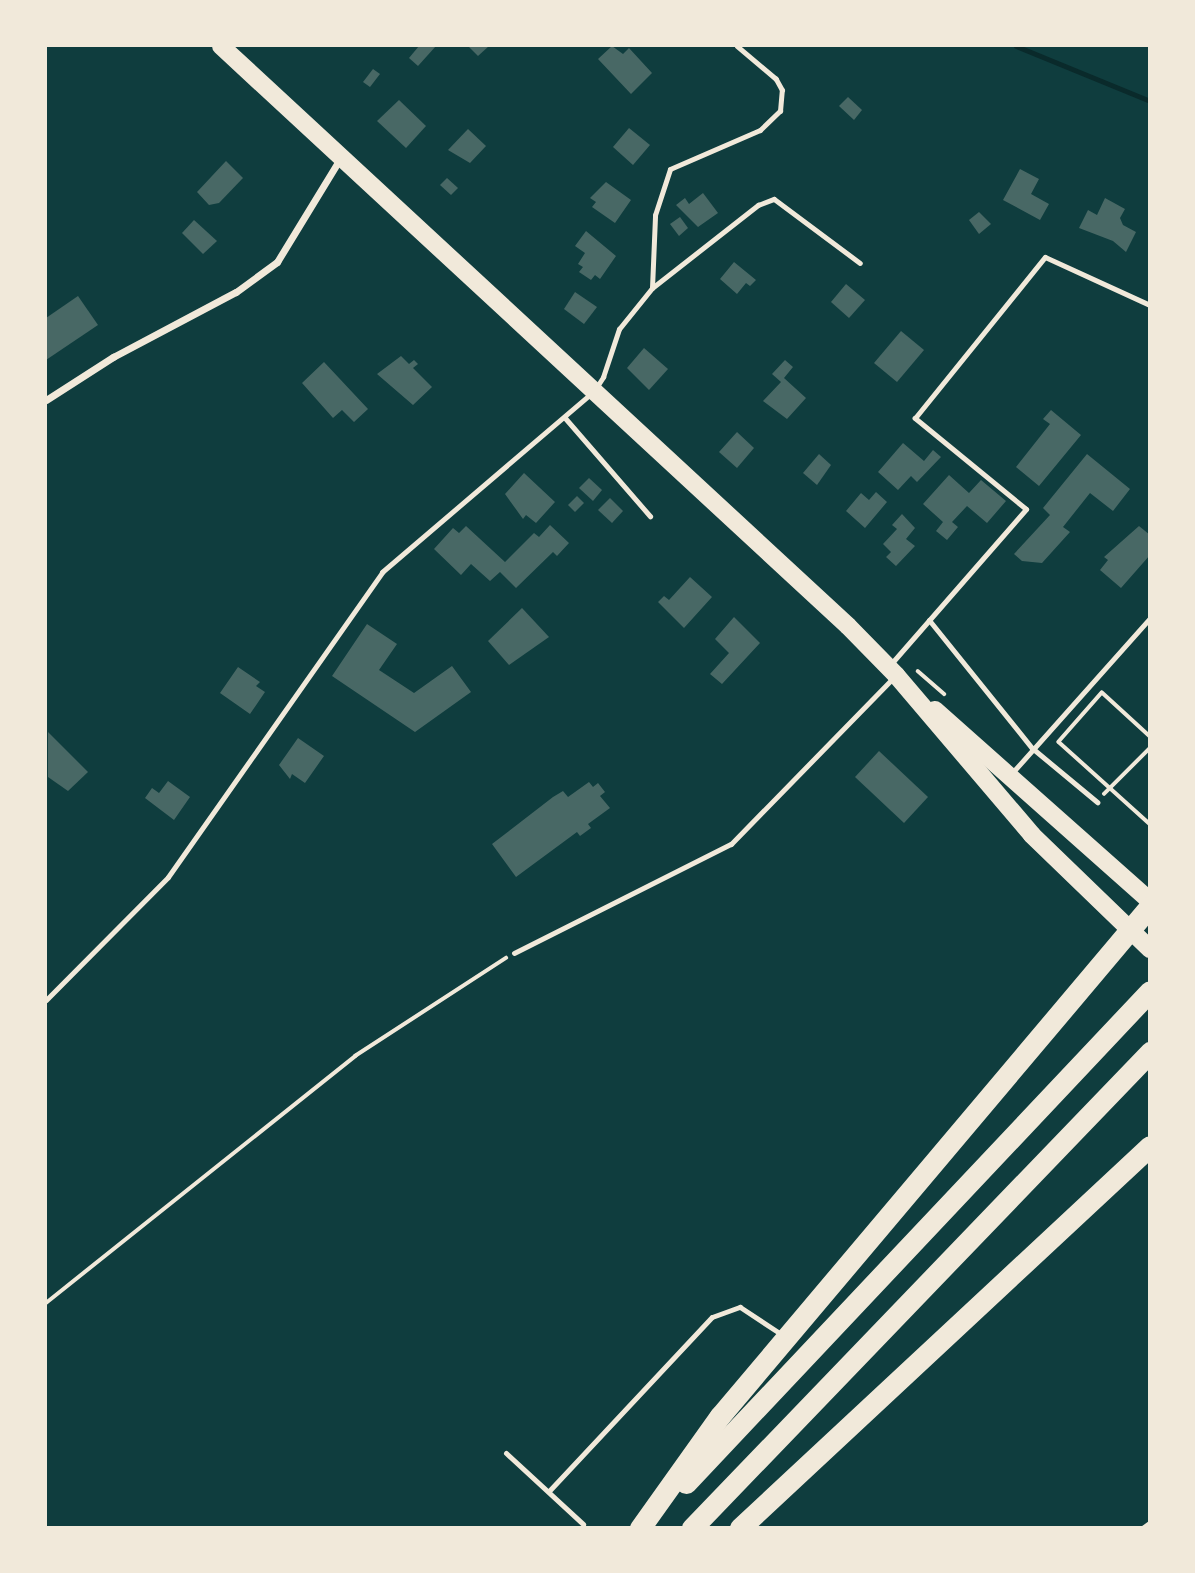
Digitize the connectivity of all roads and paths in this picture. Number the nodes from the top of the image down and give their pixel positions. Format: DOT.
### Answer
graph roads {
  1 [pos="221,46"];
  2 [pos="737,46"];
  3 [pos="342,156"];
  4 [pos="860,263"];
  5 [pos="652,288"];
  6 [pos="1150,305"];
  7 [pos="594,391"];
  8 [pos="46,400"];
  9 [pos="565,418"];
  10 [pos="650,516"];
  11 [pos="1150,618"];
  12 [pos="929,620"];
  13 [pos="892,671"];
  14 [pos="1150,737"];
  15 [pos="1032,748"];
  16 [pos="1150,748"];
  17 [pos="1010,776"];
  18 [pos="1111,786"];
  19 [pos="1097,802"];
  20 [pos="1150,824"];
  21 [pos="1150,901"];
  22 [pos="1150,906"];
  23 [pos="1128,927"];
  24 [pos="1150,949"];
  25 [pos="514,953"];
  26 [pos="1150,990"];
  27 [pos="46,1000"];
  28 [pos="1150,1052"];
  29 [pos="1150,1146"];
  30 [pos="46,1303"];
  31 [pos="786,1339"];
  32 [pos="506,1453"];
  33 [pos="549,1491"];
  34 [pos="583,1524"];
  35 [pos="1150,1524"];
  36 [pos="642,1528"];
  37 [pos="692,1528"];
  38 [pos="740,1528"];
  39 [pos="1143,1528"];
  1 -- 3 [label="main road"];
  2 -- 5 [label="lane"];
  3 -- 7 [label="main road"];
  3 -- 8 [label="street"];
  4 -- 5 [label="lane"];
  5 -- 7 [label="lane"];
  6 -- 12 [label="lane"];
  7 -- 9 [label="lane"];
  7 -- 13 [label="main road"];
  9 -- 10 [label="lane"];
  9 -- 27 [label="lane"];
  11 -- 15 [label="lane"];
  12 -- 13 [label="lane"];
  12 -- 15 [label="lane"];
  13 -- 17 [label="main road"];
  13 -- 23 [label="main road"];
  13 -- 25 [label="lane"];
  14 -- 18 [label="path"];
  15 -- 17 [label="lane"];
  15 -- 19 [label="lane"];
  16 -- 18 [label="path"];
  17 -- 21 [label="main road"];
  18 -- 19 [label="path"];
  18 -- 20 [label="path"];
  22 -- 23 [label="highway"];
  23 -- 24 [label="main road"];
  23 -- 31 [label="highway"];
  25 -- 30 [label="path"];
  26 -- 36 [label="highway"];
  28 -- 37 [label="highway"];
  29 -- 38 [label="highway"];
  31 -- 33 [label="lane"];
  31 -- 36 [label="highway"];
  32 -- 33 [label="lane"];
  33 -- 34 [label="lane"];
  35 -- 39 [label="path"];
}
